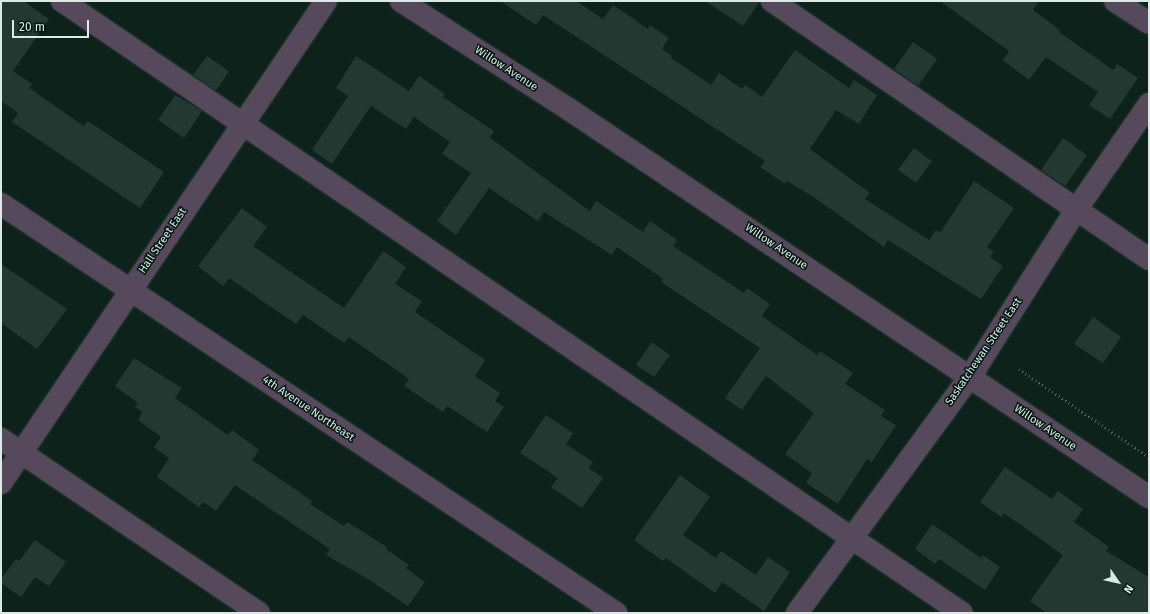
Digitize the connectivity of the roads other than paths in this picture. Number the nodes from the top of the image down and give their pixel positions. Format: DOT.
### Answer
graph roads {
  1 [pos="62,1"];
  2 [pos="326,1"];
  3 [pos="400,1"];
  4 [pos="772,1"];
  5 [pos="1115,1"];
  6 [pos="1149,23"];
  7 [pos="1149,104"];
  8 [pos="242,123"];
  9 [pos="1,204"];
  10 [pos="1076,210"];
  11 [pos="1149,259"];
  12 [pos="130,291"];
  13 [pos="970,377"];
  14 [pos="1,439"];
  15 [pos="21,453"];
  16 [pos="1,483"];
  17 [pos="1149,497"];
  18 [pos="850,538"];
  19 [pos="259,613"];
  20 [pos="616,613"];
  21 [pos="797,613"];
  22 [pos="962,613"];
  1 -- 8 [label="street"];
  2 -- 8 [label="street, Hall Street East"];
  3 -- 13 [label="street, Willow Avenue"];
  4 -- 10 [label="street"];
  5 -- 6 [label="street"];
  7 -- 10 [label="street, Saskatchewan Street East"];
  8 -- 12 [label="street, Hall Street East"];
  8 -- 18 [label="street"];
  9 -- 12 [label="street, 4th Avenue Northeast"];
  10 -- 11 [label="street"];
  10 -- 13 [label="street, Saskatchewan Street East"];
  12 -- 15 [label="street, Hall Street East"];
  12 -- 20 [label="street, 4th Avenue Northeast"];
  13 -- 17 [label="street, Willow Avenue"];
  13 -- 18 [label="street, Saskatchewan Street East"];
  14 -- 15 [label="street"];
  15 -- 16 [label="street, Hall Street East"];
  15 -- 19 [label="street"];
  18 -- 21 [label="street, Saskatchewan Street East"];
  18 -- 22 [label="street"];
}
